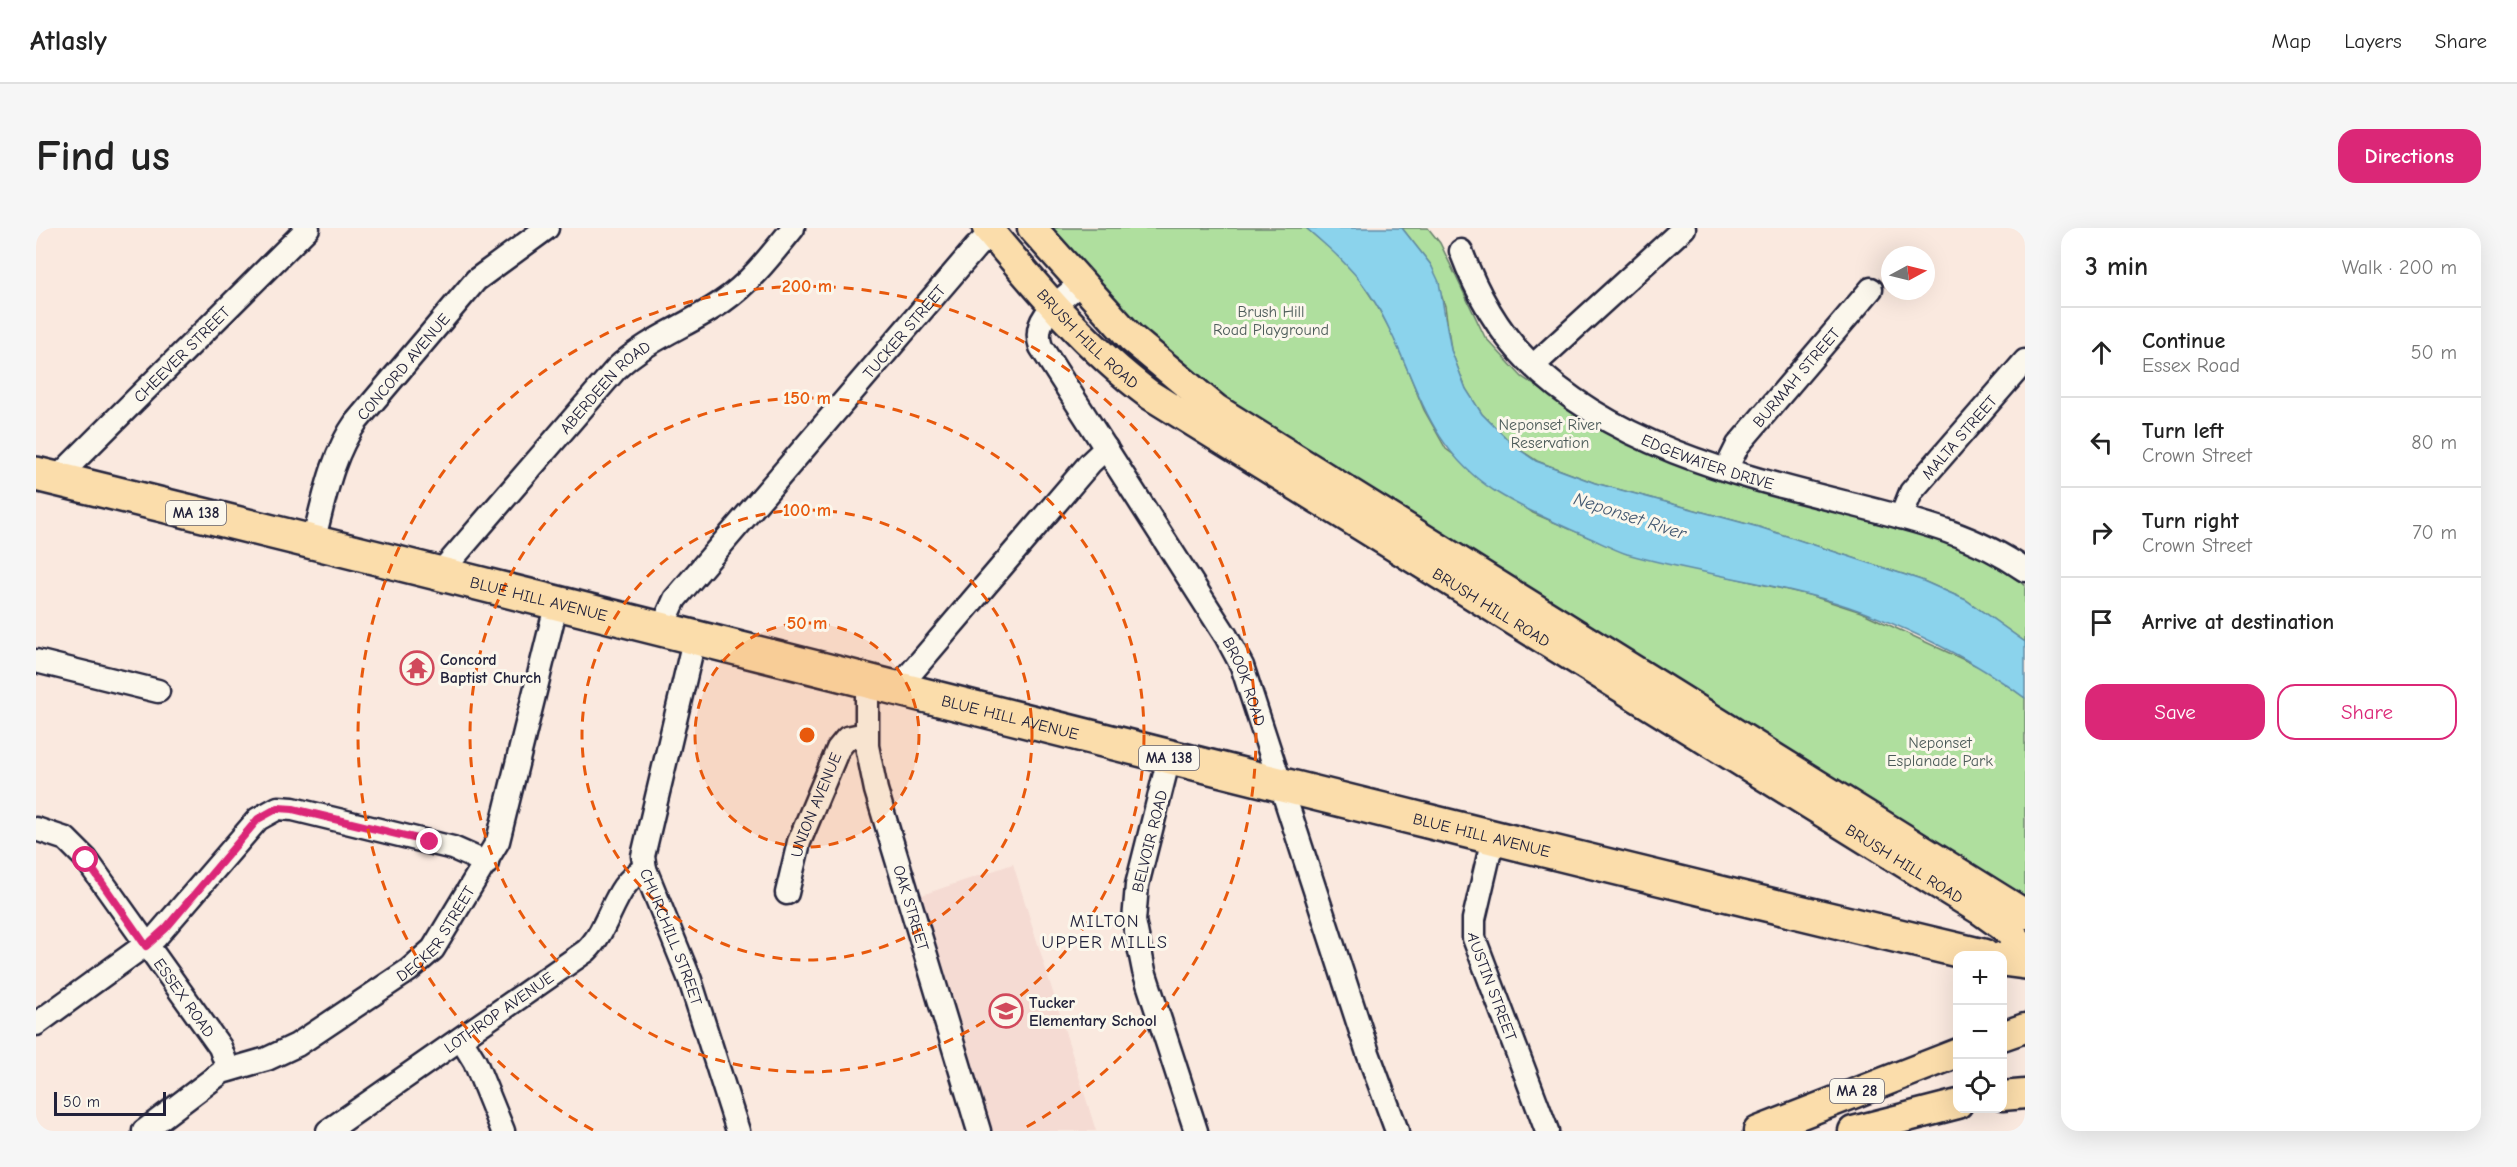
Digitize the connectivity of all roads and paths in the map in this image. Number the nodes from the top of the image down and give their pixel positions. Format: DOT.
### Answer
graph roads {
  1 [pos="308,228"];
  2 [pos="547,228"];
  3 [pos="793,228"];
  4 [pos="1032,228"];
  5 [pos="1684,228"];
  6 [pos="989,231"];
  7 [pos="1461,252"];
  8 [pos="1081,283"];
  9 [pos="1871,289"];
  10 [pos="1054,306"];
  11 [pos="2025,361"];
  12 [pos="1534,365"];
  13 [pos="1106,448"];
  14 [pos="1726,469"];
  15 [pos="46,477"];
  16 [pos="1901,517"];
  17 [pos="313,542"];
  18 [pos="2025,570"];
  19 [pos="440,573"];
  20 [pos="1471,583"];
  21 [pos="557,602"];
  22 [pos="662,628"];
  23 [pos="694,636"];
  24 [pos="36,661"];
  25 [pos="882,684"];
  26 [pos="158,691"];
  27 [pos="866,734"];
  28 [pos="1169,758"];
  29 [pos="1282,786"];
  30 [pos="36,830"];
  31 [pos="1493,838"];
  32 [pos="487,863"];
  33 [pos="645,869"];
  34 [pos="787,893"];
  35 [pos="2025,914"];
  36 [pos="146,946"];
  37 [pos="2025,949"];
  38 [pos="1962,951"];
  39 [pos="2007,960"];
  40 [pos="2025,962"];
  41 [pos="36,1024"];
  42 [pos="2025,1028"];
  43 [pos="2007,1034"];
  44 [pos="461,1039"];
  45 [pos="1953,1055"];
  46 [pos="228,1069"];
  47 [pos="1912,1070"];
  48 [pos="1865,1088"];
  49 [pos="2025,1094"];
  50 [pos="2007,1096"];
  51 [pos="1953,1105"];
  52 [pos="1929,1110"];
  53 [pos="1862,1128"];
  54 [pos="144,1131"];
  55 [pos="328,1131"];
  56 [pos="503,1131"];
  57 [pos="738,1131"];
  58 [pos="979,1131"];
  59 [pos="1196,1131"];
  60 [pos="1396,1131"];
  61 [pos="1547,1131"];
  62 [pos="1758,1131"];
  1 -- 15 [label="street, CHEEVER STREET"];
  2 -- 17 [label="street, CONCORD AVENUE"];
  3 -- 19 [label="street, ABERDEEN ROAD"];
  4 -- 8 [label="main road, BRUSH HILL ROAD"];
  5 -- 12 [label="street"];
  6 -- 10 [label="main road, BRUSH HILL ROAD"];
  6 -- 22 [label="street, TUCKER STREET"];
  7 -- 12 [label="street, EDGEWATER DRIVE"];
  8 -- 10 [label="street, BROOK ROAD"];
  8 -- 20 [label="main road, BRUSH HILL ROAD"];
  9 -- 14 [label="street, BURMAH STREET"];
  10 -- 13 [label="street, BROOK ROAD"];
  10 -- 20 [label="main road, BRUSH HILL ROAD"];
  11 -- 16 [label="street, MALTA STREET"];
  12 -- 14 [label="street, EDGEWATER DRIVE"];
  13 -- 25 [label="street"];
  13 -- 29 [label="street, BROOK ROAD"];
  14 -- 16 [label="street, EDGEWATER DRIVE"];
  15 -- 17 [label="highway, BLUE HILL AVENUE / MA 138"];
  16 -- 18 [label="street, EDGEWATER DRIVE"];
  17 -- 19 [label="highway, BLUE HILL AVENUE / MA 138"];
  19 -- 21 [label="highway, BLUE HILL AVENUE / MA 138"];
  20 -- 35 [label="main road, BRUSH HILL ROAD"];
  20 -- 37 [label="main road, BRUSH HILL ROAD"];
  21 -- 22 [label="highway, BLUE HILL AVENUE / MA 138"];
  21 -- 32 [label="street, DECKER STREET"];
  22 -- 23 [label="highway, BLUE HILL AVENUE / MA 138"];
  23 -- 25 [label="highway, BLUE HILL AVENUE / MA 138"];
  23 -- 33 [label="street, CHURCHILL STREET"];
  24 -- 26 [label="street"];
  25 -- 27 [label="street, OAK STREET"];
  25 -- 28 [label="highway, BLUE HILL AVENUE / MA 138"];
  27 -- 34 [label="street, UNION AVENUE"];
  27 -- 58 [label="street, OAK STREET"];
  28 -- 29 [label="highway, BLUE HILL AVENUE / MA 138"];
  28 -- 59 [label="street, BELVOIR ROAD"];
  29 -- 31 [label="highway, BLUE HILL AVENUE / MA 138"];
  29 -- 60 [label="street, BROOK ROAD"];
  30 -- 36 [label="street, ESSEX ROAD"];
  31 -- 38 [label="highway, BLUE HILL AVENUE / MA 138"];
  31 -- 61 [label="street, AUSTIN STREET"];
  32 -- 36 [label="street"];
  32 -- 46 [label="street, DECKER STREET"];
  33 -- 44 [label="street, LOTHROP AVENUE"];
  33 -- 57 [label="street, CHURCHILL STREET"];
  36 -- 41 [label="street"];
  36 -- 46 [label="street, ESSEX ROAD"];
  39 -- 40 [label="highway"];
  42 -- 43 [label="main road"];
  44 -- 55 [label="street, LOTHROP AVENUE"];
  44 -- 56 [label="street"];
  45 -- 47 [label="main road, MA 28"];
  46 -- 54 [label="street, DECKER STREET"];
  47 -- 48 [label="main road, MA 28"];
  47 -- 52 [label="main road"];
  48 -- 53 [label="main road"];
  48 -- 62 [label="main road, MA 28"];
  49 -- 50 [label="main road"];
  51 -- 52 [label="main road, MA 28"];
  52 -- 53 [label="main road, MA 28"];
}
